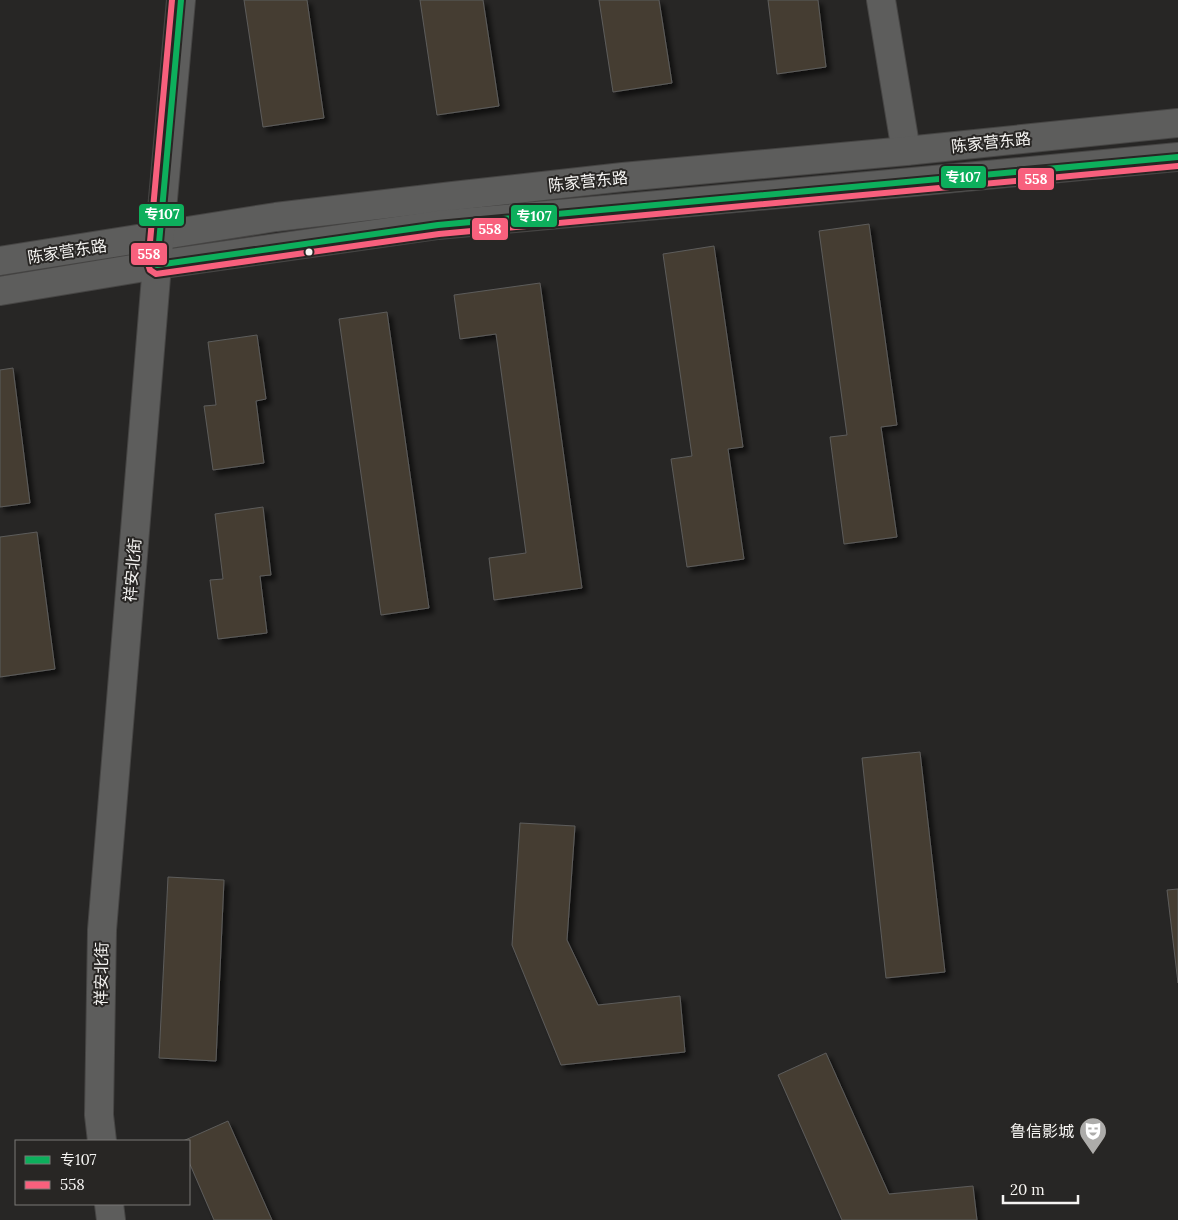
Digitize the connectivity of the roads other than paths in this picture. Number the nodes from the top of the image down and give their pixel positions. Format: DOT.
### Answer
graph roads {
  1 [pos="181,0"];
  2 [pos="881,0"];
  3 [pos="1178,123"];
  4 [pos="906,151"];
  5 [pos="1178,157"];
  6 [pos="160,236"];
  7 [pos="0,261"];
  8 [pos="157,265"];
  9 [pos="0,291"];
  10 [pos="102,1140"];
  11 [pos="109,1205"];
  12 [pos="111,1220"];
  1 -- 6 [label="street, 祥安北街"];
  2 -- 4 [label="street"];
  3 -- 4 [label="street, 陈家营东路"];
  4 -- 6 [label="street, 陈家营东路"];
  5 -- 8 [label="street, 陈家营东路"];
  6 -- 7 [label="street, 陈家营东路"];
  6 -- 8 [label="street, 祥安北街"];
  8 -- 9 [label="street, 陈家营东路"];
  8 -- 10 [label="street, 祥安北街"];
  11 -- 12 [label="street"];
}
